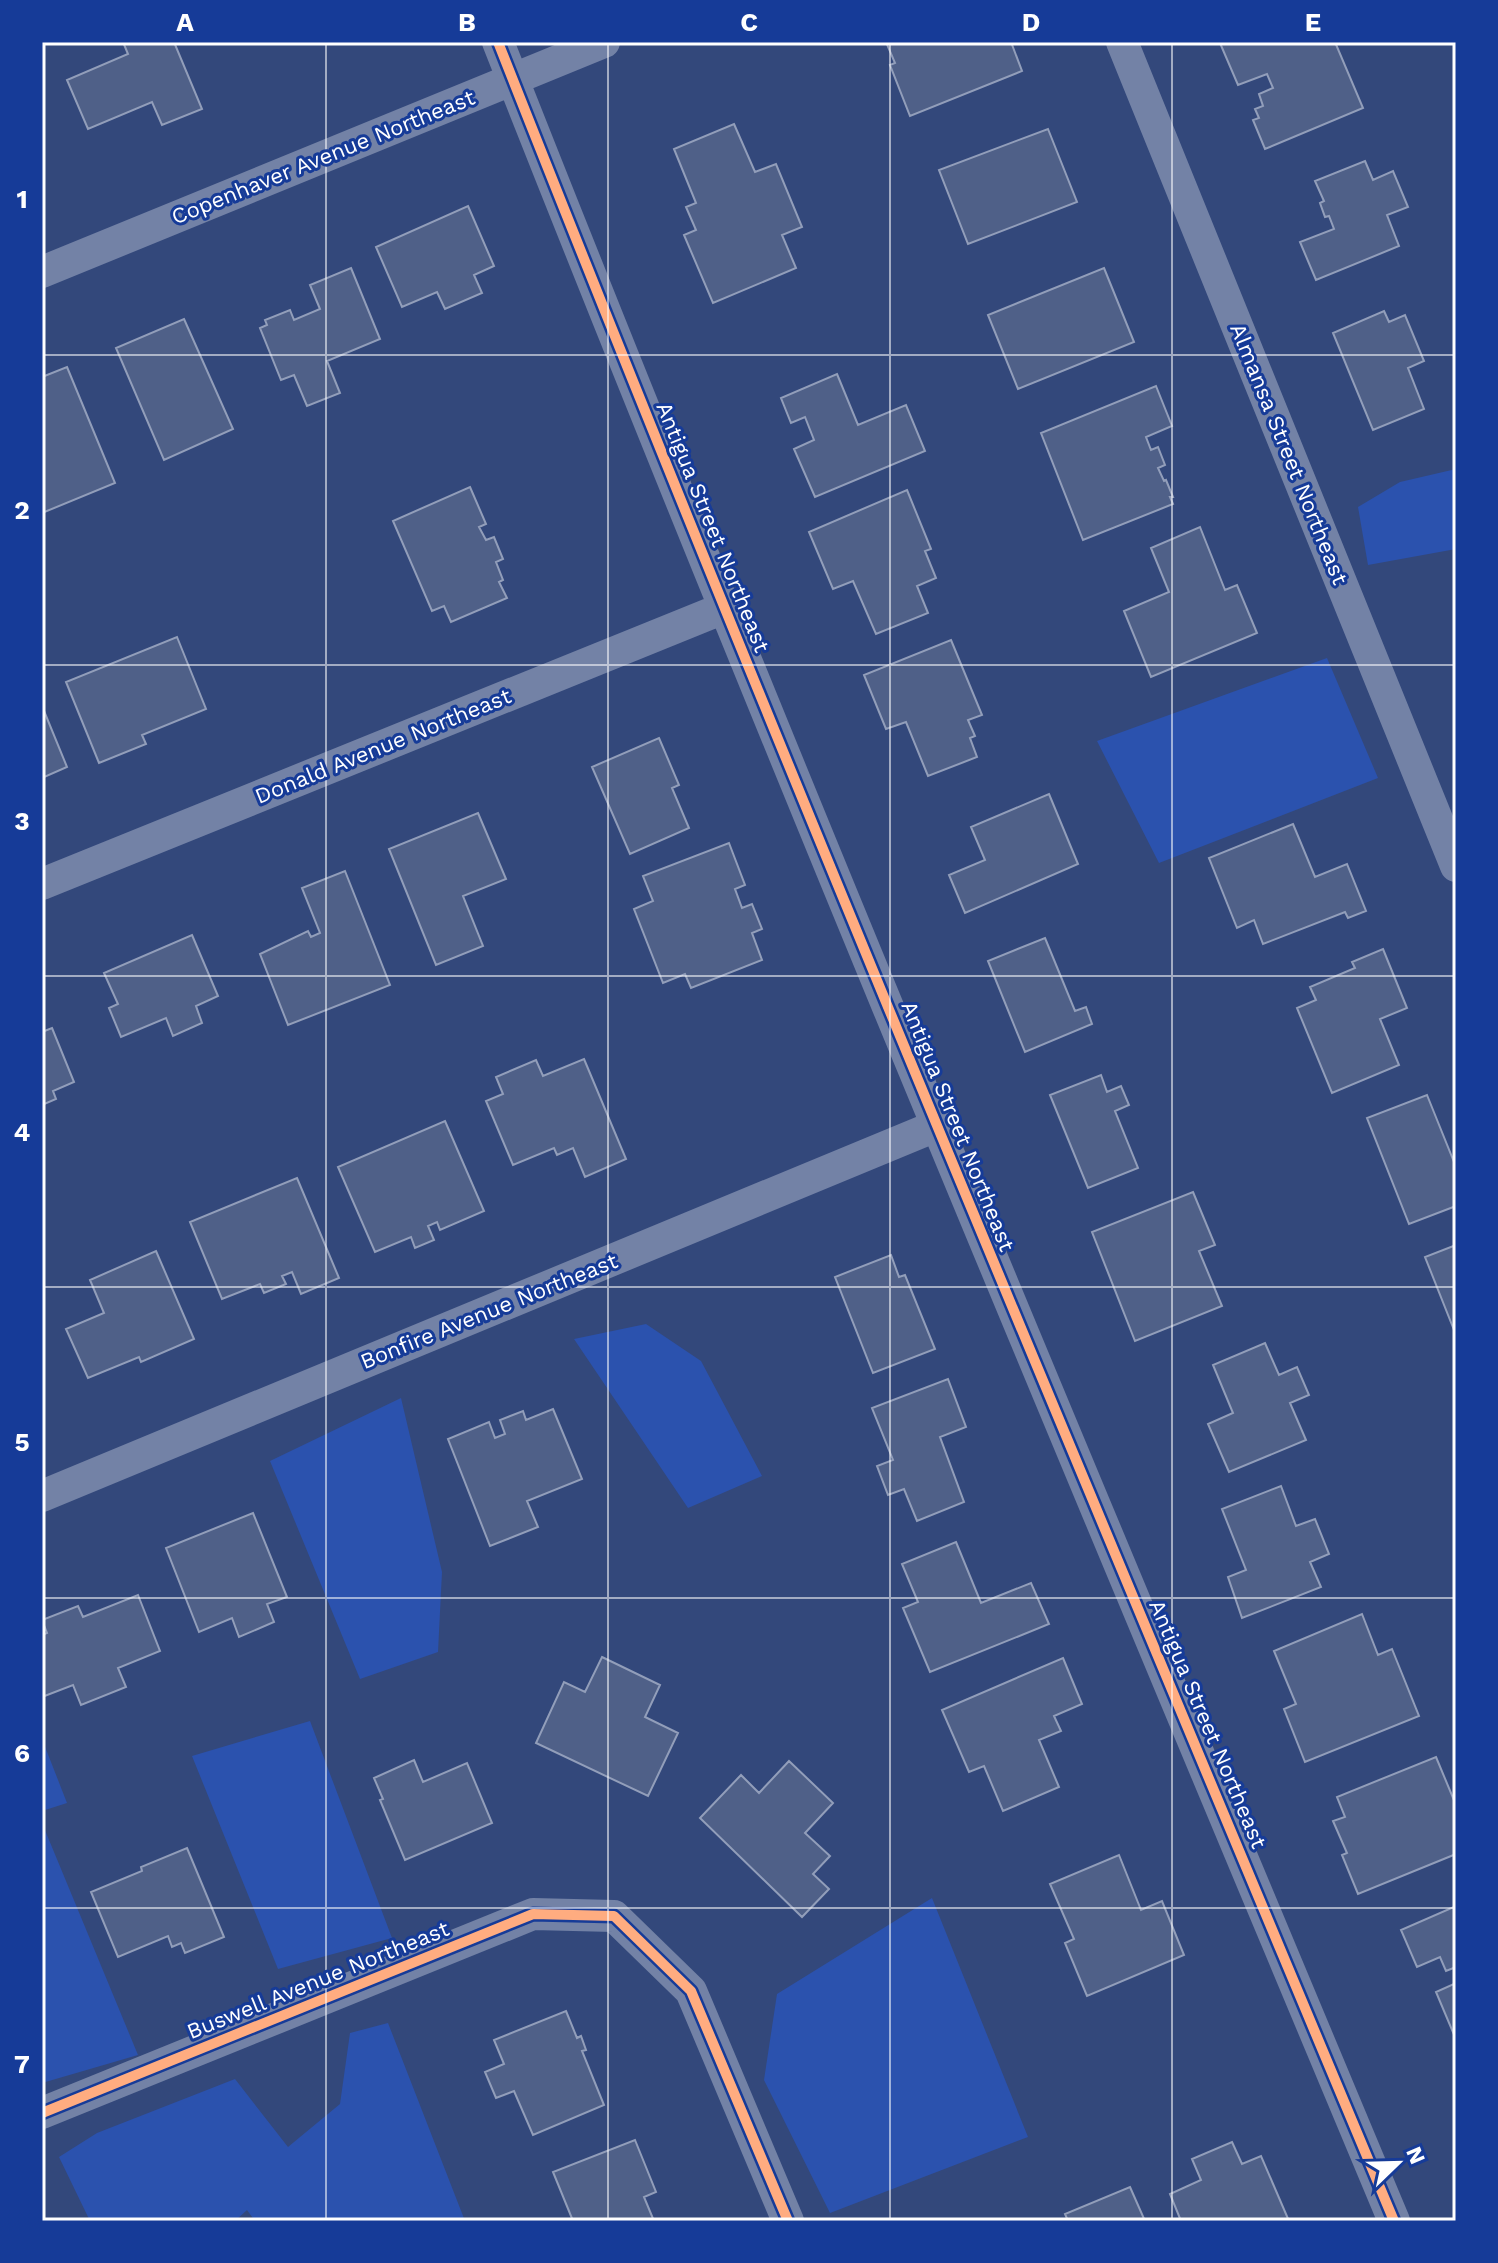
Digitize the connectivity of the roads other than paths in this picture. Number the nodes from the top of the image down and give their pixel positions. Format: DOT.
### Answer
graph roads {
  1 [pos="498,42"];
  2 [pos="604,42"];
  3 [pos="1122,42"];
  4 [pos="513,80"];
  5 [pos="42,272"];
  6 [pos="724,608"];
  7 [pos="1456,866"];
  8 [pos="42,884"];
  9 [pos="936,1126"];
  10 [pos="42,1496"];
  11 [pos="42,2113"];
  12 [pos="788,2221"];
  13 [pos="1394,2221"];
  1 -- 4 [label="street, Antigua Street Northeast"];
  2 -- 4 [label="street, Copenhaver Avenue Northeast"];
  3 -- 7 [label="street, Almansa Street Northeast"];
  4 -- 5 [label="street, Copenhaver Avenue Northeast"];
  4 -- 6 [label="street, Antigua Street Northeast"];
  6 -- 8 [label="street, Donald Avenue Northeast"];
  6 -- 9 [label="street, Antigua Street Northeast"];
  9 -- 10 [label="street, Bonfire Avenue Northeast"];
  9 -- 13 [label="street, Antigua Street Northeast"];
  11 -- 12 [label="street, Buswell Avenue Northeast"];
}
